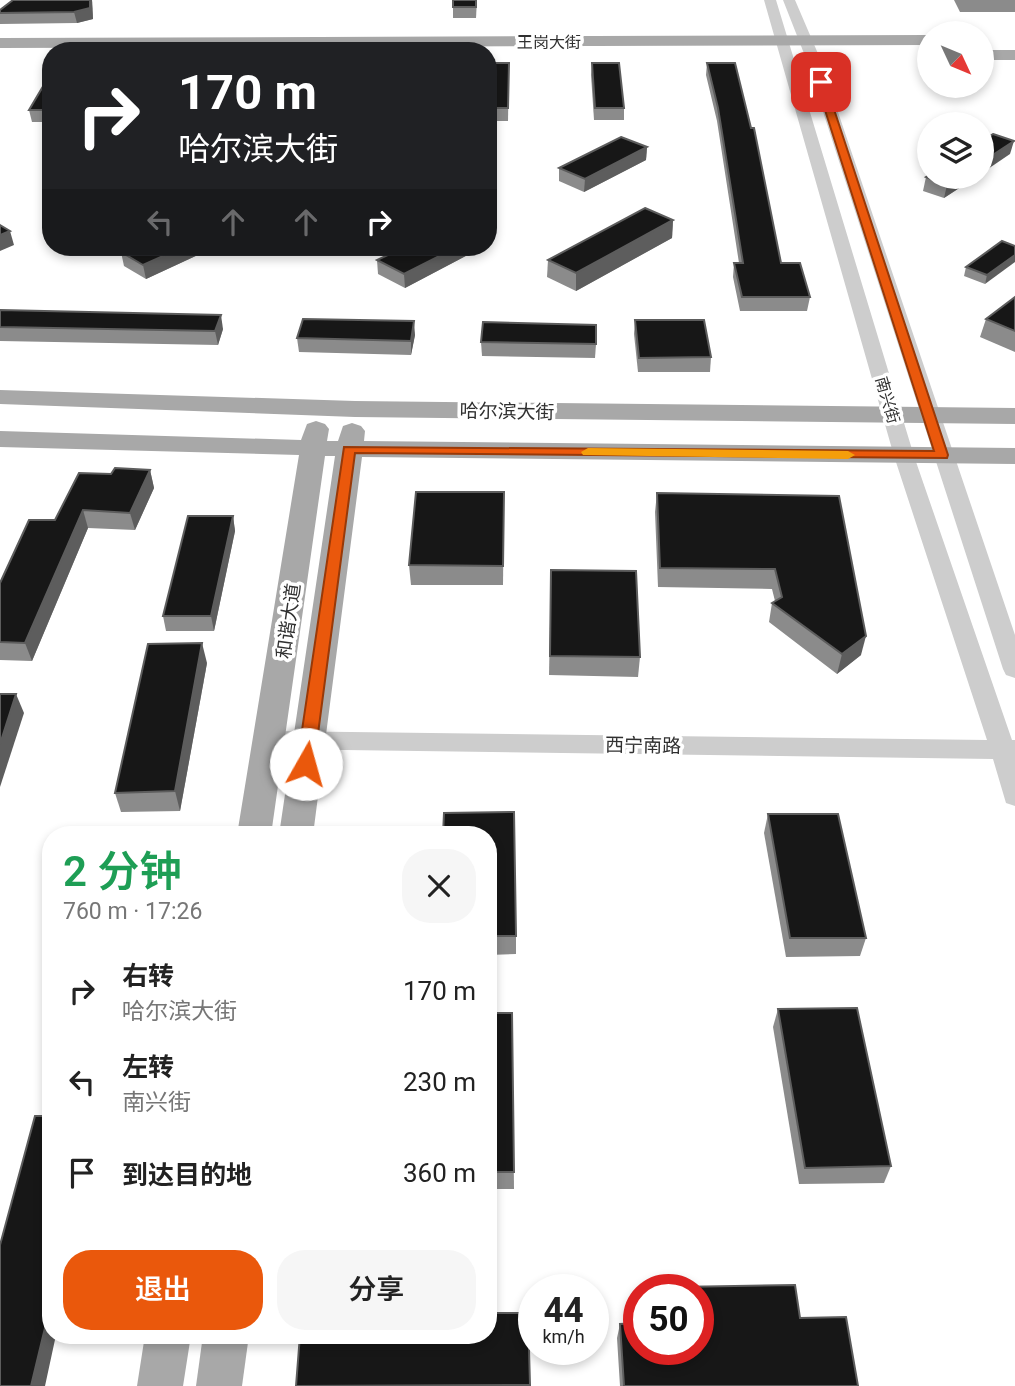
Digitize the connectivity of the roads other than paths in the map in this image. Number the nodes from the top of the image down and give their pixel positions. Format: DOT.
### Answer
graph roads {
  1 [pos="769,0"];
  2 [pos="789,0"];
  3 [pos="994,40"];
  4 [pos="1015,40"];
  5 [pos="917,41"];
  6 [pos="0,43"];
  7 [pos="42,43"];
  8 [pos="497,47"];
  9 [pos="785,49"];
  10 [pos="808,49"];
  11 [pos="917,54"];
  12 [pos="994,55"];
  13 [pos="1015,55"];
  14 [pos="497,58"];
  15 [pos="0,60"];
  16 [pos="42,60"];
  17 [pos="0,397"];
  18 [pos="319,407"];
  19 [pos="355,409"];
  20 [pos="892,415"];
  21 [pos="930,416"];
  22 [pos="1015,416"];
  23 [pos="0,439"];
  24 [pos="313,448"];
  25 [pos="349,449"];
  26 [pos="942,455"];
  27 [pos="904,456"];
  28 [pos="1015,456"];
  29 [pos="1015,669"];
  30 [pos="272,731"];
  31 [pos="310,732"];
  32 [pos="1008,742"];
  33 [pos="1015,796"];
  34 [pos="256,826"];
  35 [pos="297,826"];
  36 [pos="167,1344"];
  37 [pos="225,1344"];
  38 [pos="160,1386"];
  39 [pos="219,1386"];
  1 -- 9 [label="street, 南兴街"];
  2 -- 10 [label="street, 南兴街"];
  3 -- 4 [label="main road"];
  5 -- 10 [label="main road, 王岗大街"];
  6 -- 7 [label="main road, 王岗大街"];
  8 -- 9 [label="main road, 王岗大街"];
  9 -- 10 [label="main road, 王岗大街"];
  9 -- 14 [label="main road, 王岗大街"];
  9 -- 20 [label="street, 南兴街"];
  10 -- 11 [label="main road, 王岗大街"];
  10 -- 21 [label="street, 南兴街"];
  12 -- 13 [label="main road"];
  15 -- 16 [label="main road"];
  17 -- 18 [label="main road, 哈尔滨大街"];
  18 -- 19 [label="main road, 哈尔滨大街"];
  18 -- 24 [label="main road, 和谐大道"];
  19 -- 20 [label="main road, 哈尔滨大街"];
  19 -- 25 [label="main road, 和谐大道"];
  20 -- 21 [label="main road, 哈尔滨大街"];
  20 -- 27 [label="street, 南兴街"];
  21 -- 22 [label="main road, 哈尔滨大街"];
  21 -- 26 [label="street, 南兴街"];
  23 -- 24 [label="main road, 哈尔滨大街"];
  24 -- 25 [label="main road, 哈尔滨大街"];
  24 -- 30 [label="main road, 和谐大道"];
  25 -- 27 [label="main road, 哈尔滨大街"];
  25 -- 31 [label="main road, 和谐大道"];
  26 -- 27 [label="main road, 哈尔滨大街"];
  26 -- 28 [label="main road, 哈尔滨大街"];
  26 -- 29 [label="street, 南兴街"];
  27 -- 32 [label="street, 南兴街"];
  30 -- 31 [label="street, 西宁南路"];
  30 -- 34 [label="main road, 和谐大道"];
  31 -- 32 [label="street, 西宁南路"];
  31 -- 35 [label="main road, 和谐大道"];
  32 -- 33 [label="street, 南兴街"];
  36 -- 38 [label="main road"];
  37 -- 39 [label="main road"];
}
